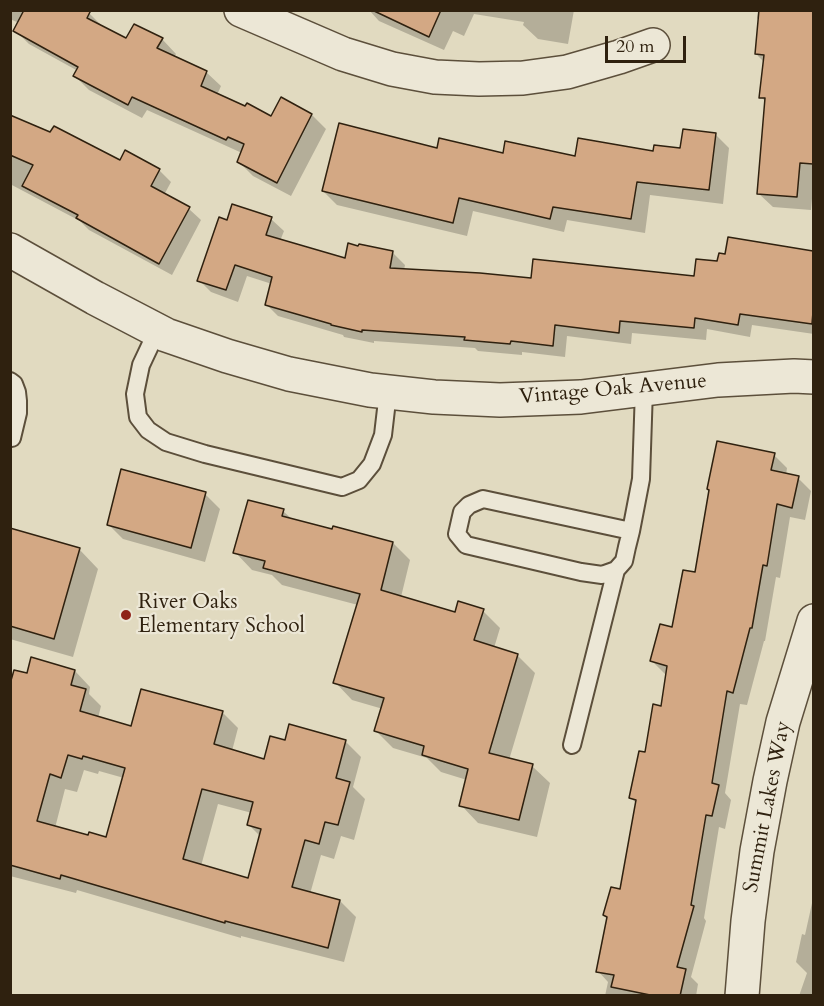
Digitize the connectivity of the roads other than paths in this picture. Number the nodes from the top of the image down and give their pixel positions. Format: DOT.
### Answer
graph roads {
  1 [pos="241,10"];
  2 [pos="306,23"];
  3 [pos="653,45"];
  4 [pos="10,250"];
  5 [pos="158,331"];
  6 [pos="813,376"];
  7 [pos="10,381"];
  8 [pos="644,389"];
  9 [pos="388,392"];
  10 [pos="10,438"];
  11 [pos="631,531"];
  12 [pos="609,572"];
  13 [pos="813,621"];
  14 [pos="805,678"];
  15 [pos="572,745"];
  16 [pos="742,996"];
  1 -- 2 [label="street"];
  2 -- 3 [label="street"];
  4 -- 5 [label="street, Vintage Oak Avenue"];
  5 -- 9 [label="street, Vintage Oak Avenue"];
  5 -- 9 [label="lane"];
  6 -- 8 [label="street, Vintage Oak Avenue"];
  7 -- 10 [label="lane"];
  8 -- 9 [label="street, Vintage Oak Avenue"];
  8 -- 11 [label="lane"];
  11 -- 12 [label="lane"];
  11 -- 12 [label="lane"];
  12 -- 15 [label="lane"];
  13 -- 14 [label="street, Summit Lakes Way"];
  14 -- 16 [label="street, Summit Lakes Way"];
}
